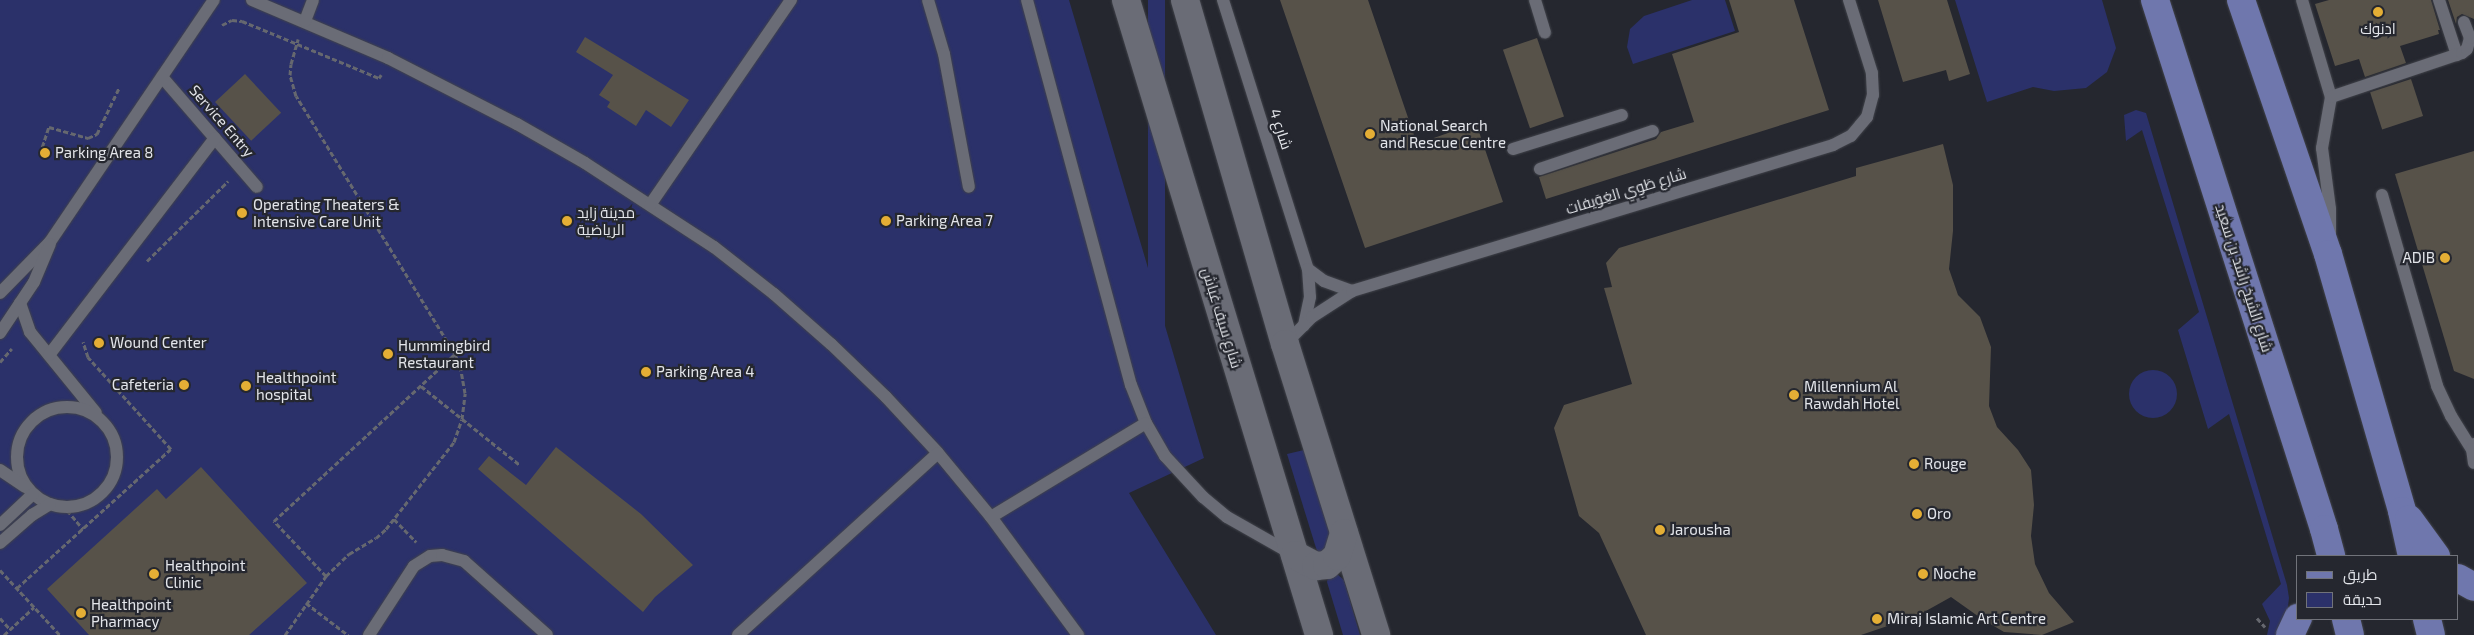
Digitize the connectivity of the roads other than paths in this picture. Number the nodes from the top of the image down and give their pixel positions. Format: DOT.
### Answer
graph roads {
  1 [pos="214,0"];
  2 [pos="252,0"];
  3 [pos="313,0"];
  4 [pos="790,0"];
  5 [pos="928,0"];
  6 [pos="1028,0"];
  7 [pos="1126,0"];
  8 [pos="1185,0"];
  9 [pos="1223,0"];
  10 [pos="1535,0"];
  11 [pos="1849,0"];
  12 [pos="2156,0"];
  13 [pos="2241,0"];
  14 [pos="2302,0"];
  15 [pos="2439,0"];
  16 [pos="305,21"];
  17 [pos="2464,22"];
  18 [pos="1545,32"];
  19 [pos="2457,54"];
  20 [pos="162,77"];
  21 [pos="2331,97"];
  22 [pos="1622,115"];
  23 [pos="1653,131"];
  24 [pos="215,138"];
  25 [pos="1513,149"];
  26 [pos="1540,169"];
  27 [pos="257,187"];
  28 [pos="969,187"];
  29 [pos="2382,194"];
  30 [pos="650,205"];
  31 [pos="50,242"];
  32 [pos="2328,254"];
  33 [pos="1308,269"];
  34 [pos="1352,291"];
  35 [pos="0,293"];
  36 [pos="20,304"];
  37 [pos="1304,325"];
  38 [pos="0,333"];
  39 [pos="1285,344"];
  40 [pos="49,355"];
  41 [pos="100,419"];
  42 [pos="1146,423"];
  43 [pos="2473,447"];
  44 [pos="938,453"];
  45 [pos="2474,464"];
  46 [pos="0,470"];
  47 [pos="30,491"];
  48 [pos="50,504"];
  49 [pos="2402,511"];
  50 [pos="991,517"];
  51 [pos="0,525"];
  52 [pos="2324,529"];
  53 [pos="1344,533"];
  54 [pos="0,543"];
  55 [pos="1295,555"];
  56 [pos="2316,555"];
  57 [pos="2331,555"];
  58 [pos="2412,555"];
  59 [pos="2435,555"];
  60 [pos="2459,579"];
  61 [pos="2474,587"];
  62 [pos="2297,620"];
  63 [pos="2346,620"];
  64 [pos="2427,620"];
  65 [pos="369,635"];
  66 [pos="547,635"];
  67 [pos="738,635"];
  68 [pos="1078,635"];
  69 [pos="1319,635"];
  70 [pos="1376,635"];
  71 [pos="2290,635"];
  72 [pos="2350,635"];
  73 [pos="2431,635"];
  1 -- 20 [label="lane"];
  2 -- 16 [label="lane"];
  3 -- 16 [label="lane"];
  4 -- 30 [label="lane"];
  5 -- 28 [label="lane"];
  6 -- 42 [label="lane"];
  7 -- 55 [label="street, شارع سيف غباش"];
  8 -- 39 [label="street"];
  9 -- 33 [label="lane, شارع 4"];
  10 -- 18 [label="lane"];
  11 -- 34 [label="lane, شارع طَوِي الغِوَيفات"];
  12 -- 52 [label="main road, شارع الشيخ راشد بن سعيد"];
  13 -- 32 [label="main road"];
  14 -- 21 [label="lane"];
  15 -- 19 [label="lane"];
  16 -- 30 [label="lane"];
  17 -- 19 [label="lane"];
  19 -- 21 [label="lane"];
  20 -- 24 [label="lane, Service Entry"];
  20 -- 31 [label="lane"];
  21 -- 32 [label="lane"];
  22 -- 25 [label="lane"];
  23 -- 26 [label="lane"];
  24 -- 27 [label="lane, Service Entry"];
  24 -- 40 [label="lane"];
  29 -- 43 [label="lane"];
  30 -- 44 [label="lane"];
  31 -- 35 [label="lane"];
  31 -- 36 [label="lane"];
  32 -- 49 [label="main road"];
  33 -- 34 [label="lane"];
  33 -- 37 [label="lane, شارع 4"];
  34 -- 37 [label="lane, شارع طَوِي الغِوَيفات"];
  36 -- 38 [label="lane"];
  36 -- 40 [label="lane"];
  37 -- 39 [label="lane, شارع طَوِي الغِوَيفات"];
  39 -- 53 [label="street"];
  40 -- 41 [label="lane"];
  41 -- 47 [label="lane"];
  41 -- 48 [label="lane"];
  42 -- 50 [label="lane"];
  42 -- 55 [label="lane"];
  43 -- 45 [label="lane"];
  44 -- 50 [label="lane"];
  44 -- 67 [label="lane"];
  46 -- 47 [label="lane"];
  47 -- 48 [label="lane"];
  47 -- 51 [label="lane"];
  48 -- 54 [label="lane"];
  49 -- 58 [label="main road"];
  49 -- 59 [label="main road"];
  50 -- 68 [label="lane"];
  52 -- 56 [label="main road"];
  52 -- 57 [label="main road, شارع الشيخ راشد بن سعيد"];
  53 -- 55 [label="street"];
  53 -- 70 [label="street"];
  55 -- 69 [label="street, شارع سيف غباش"];
  60 -- 61 [label="main road"];
  62 -- 71 [label="main road"];
  63 -- 72 [label="main road"];
  64 -- 73 [label="main road"];
  65 -- 66 [label="lane"];
}
